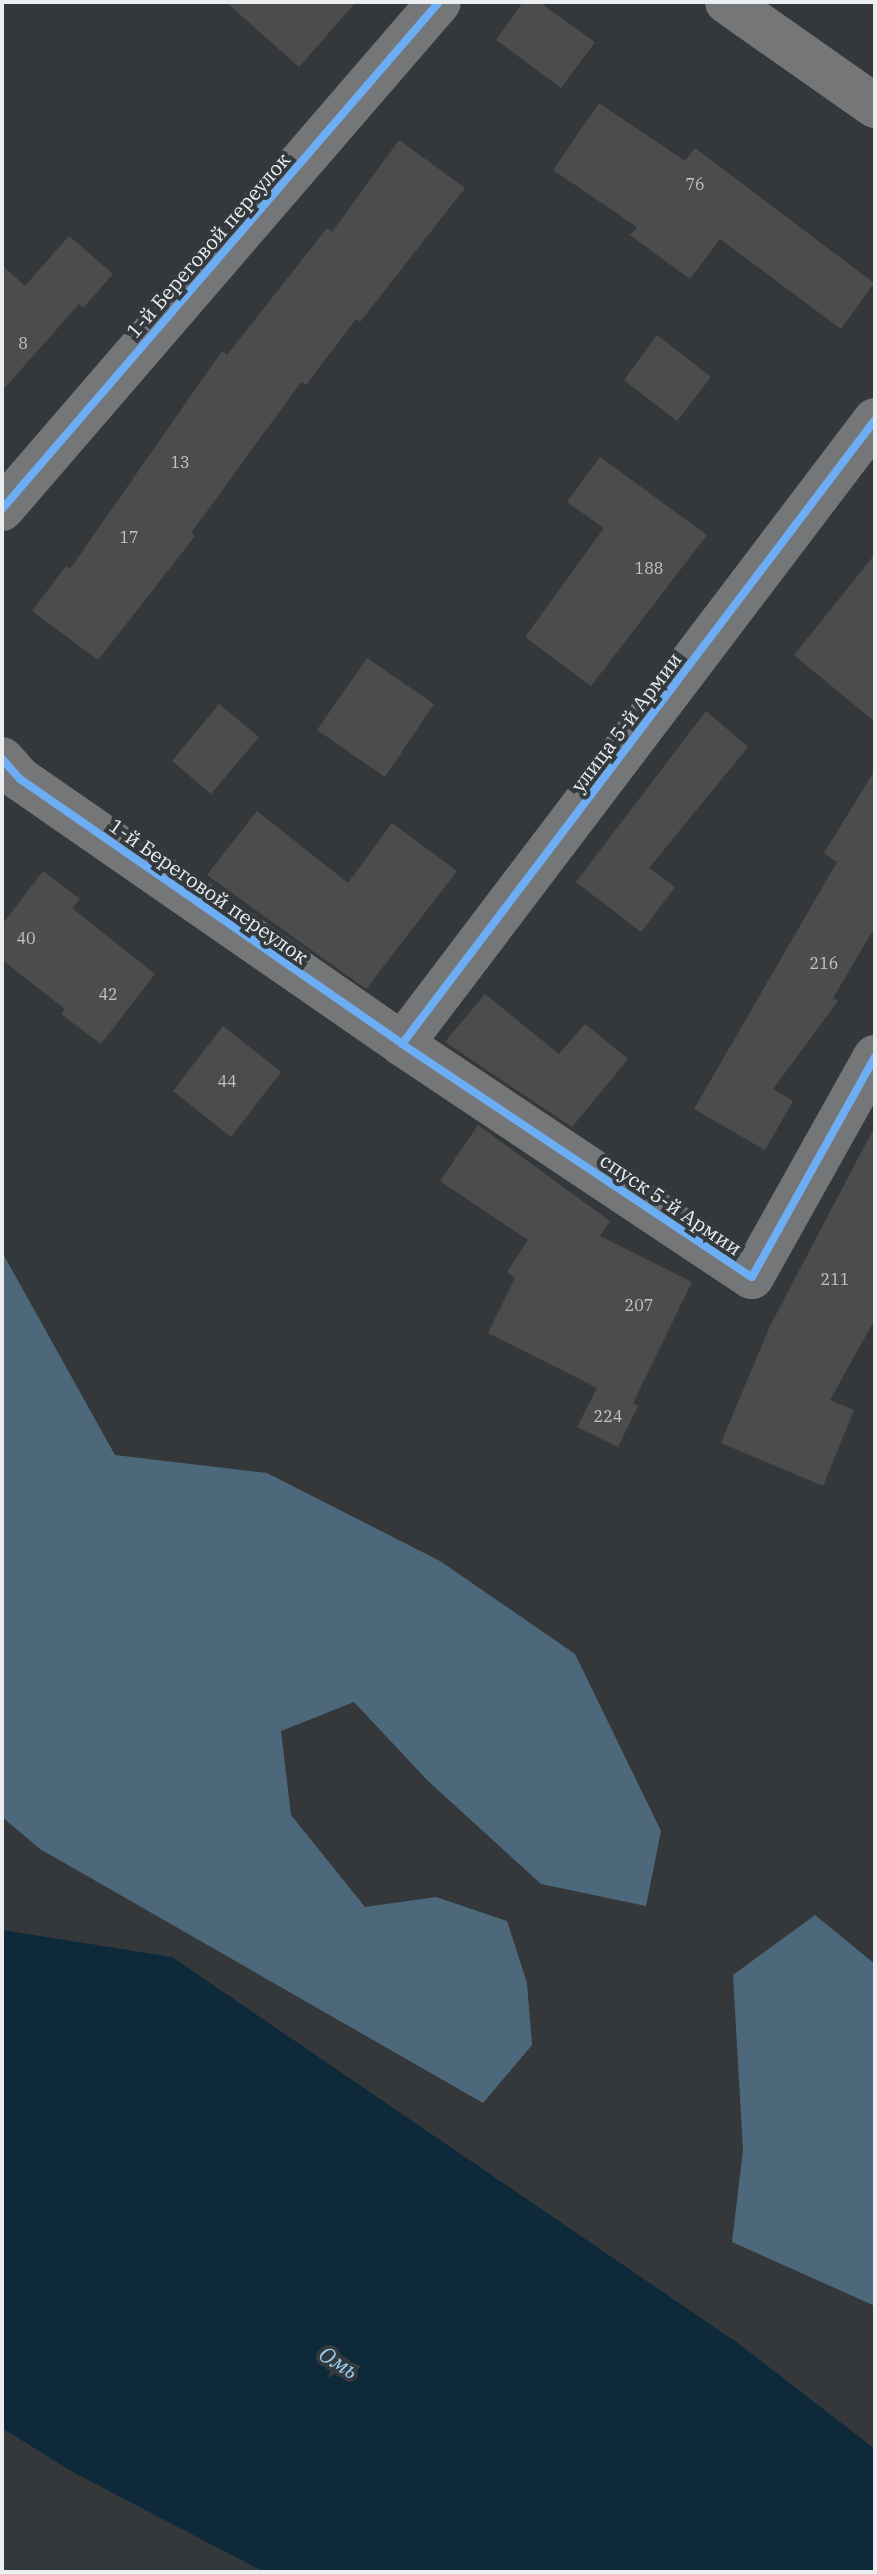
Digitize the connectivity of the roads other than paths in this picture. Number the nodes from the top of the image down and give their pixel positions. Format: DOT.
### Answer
graph roads {
  1 [pos="439,2"];
  2 [pos="727,2"];
  3 [pos="875,106"];
  4 [pos="875,420"];
  5 [pos="2,509"];
  6 [pos="2,759"];
  7 [pos="402,1044"];
  8 [pos="875,1057"];
  1 -- 5 [label="street, 1-й Береговой переулок"];
  2 -- 3 [label="street"];
  4 -- 7 [label="street, улица 5-й Армии"];
  6 -- 7 [label="street, 1-й Береговой переулок"];
  7 -- 8 [label="street, спуск 5-й Армии"];
}
